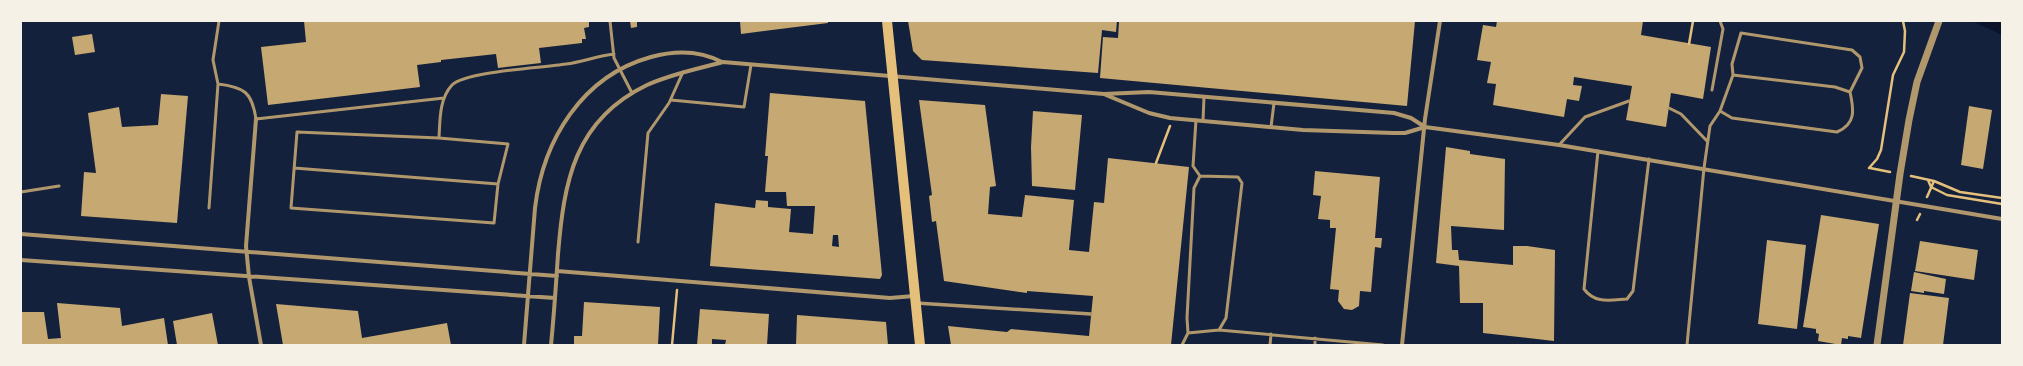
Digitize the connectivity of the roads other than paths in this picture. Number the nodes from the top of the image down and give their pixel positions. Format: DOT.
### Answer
graph roads {
  1 [pos="219,21"];
  2 [pos="610,21"];
  3 [pos="887,21"];
  4 [pos="1440,21"];
  5 [pos="1720,21"];
  6 [pos="1939,21"];
  7 [pos="614,54"];
  8 [pos="723,62"];
  9 [pos="751,65"];
  10 [pos="620,69"];
  11 [pos="683,72"];
  12 [pos="892,75"];
  13 [pos="1733,75"];
  14 [pos="218,84"];
  15 [pos="1712,90"];
  16 [pos="1850,92"];
  17 [pos="632,93"];
  18 [pos="1104,94"];
  19 [pos="1204,97"];
  20 [pos="444,98"];
  21 [pos="671,100"];
  22 [pos="1629,101"];
  23 [pos="1274,103"];
  24 [pos="1669,108"];
  25 [pos="1720,110"];
  26 [pos="256,118"];
  27 [pos="1196,120"];
  28 [pos="1203,121"];
  29 [pos="1271,127"];
  30 [pos="1425,127"];
  31 [pos="438,138"];
  32 [pos="1707,141"];
  33 [pos="1559,144"];
  34 [pos="1598,151"];
  35 [pos="1649,159"];
  36 [pos="294,168"];
  37 [pos="1704,168"];
  38 [pos="1200,176"];
  39 [pos="498,184"];
  40 [pos="59,186"];
  41 [pos="21,192"];
  42 [pos="1897,200"];
  43 [pos="209,208"];
  44 [pos="2002,219"];
  45 [pos="21,234"];
  46 [pos="638,242"];
  47 [pos="246,252"];
  48 [pos="21,260"];
  49 [pos="557,273"];
  50 [pos="529,274"];
  51 [pos="249,277"];
  52 [pos="528,296"];
  53 [pos="555,298"];
  54 [pos="915,300"];
  55 [pos="1091,314"];
  56 [pos="1219,330"];
  57 [pos="1188,333"];
  58 [pos="1271,334"];
  59 [pos="1315,338"];
  60 [pos="261,345"];
  61 [pos="524,345"];
  62 [pos="551,345"];
  63 [pos="920,345"];
  64 [pos="1182,345"];
  65 [pos="1270,345"];
  66 [pos="1315,345"];
  67 [pos="1383,345"];
  68 [pos="1402,345"];
  69 [pos="1687,345"];
  70 [pos="1877,345"];
  1 -- 14 [label="lane"];
  2 -- 7 [label="lane"];
  3 -- 12 [label="main road"];
  4 -- 30 [label="street"];
  5 -- 15 [label="lane"];
  6 -- 42 [label="street"];
  7 -- 10 [label="lane"];
  7 -- 20 [label="lane"];
  8 -- 9 [label="street"];
  8 -- 10 [label="street"];
  8 -- 11 [label="street"];
  9 -- 12 [label="street"];
  9 -- 21 [label="lane"];
  10 -- 17 [label="lane"];
  10 -- 50 [label="street"];
  11 -- 17 [label="street"];
  11 -- 21 [label="lane"];
  12 -- 18 [label="street"];
  12 -- 54 [label="main road"];
  13 -- 16 [label="lane"];
  13 -- 16 [label="lane"];
  13 -- 25 [label="lane"];
  14 -- 26 [label="lane"];
  14 -- 43 [label="lane"];
  16 -- 25 [label="lane"];
  17 -- 49 [label="street"];
  18 -- 19 [label="street"];
  18 -- 27 [label="street"];
  19 -- 23 [label="street"];
  19 -- 28 [label="lane"];
  20 -- 26 [label="lane"];
  20 -- 31 [label="lane"];
  21 -- 46 [label="lane"];
  22 -- 33 [label="lane"];
  23 -- 29 [label="lane"];
  23 -- 30 [label="street"];
  24 -- 32 [label="lane"];
  25 -- 32 [label="lane"];
  26 -- 47 [label="street"];
  27 -- 28 [label="street"];
  27 -- 38 [label="lane"];
  28 -- 29 [label="street"];
  29 -- 30 [label="street"];
  30 -- 33 [label="street"];
  30 -- 68 [label="street"];
  31 -- 36 [label="lane"];
  31 -- 39 [label="lane"];
  32 -- 37 [label="lane"];
  33 -- 34 [label="street"];
  34 -- 35 [label="street"];
  34 -- 35 [label="lane"];
  35 -- 37 [label="street"];
  36 -- 39 [label="lane"];
  36 -- 39 [label="lane"];
  37 -- 42 [label="street"];
  37 -- 69 [label="lane"];
  38 -- 56 [label="lane"];
  38 -- 57 [label="lane"];
  40 -- 41 [label="lane"];
  42 -- 44 [label="street"];
  42 -- 70 [label="street"];
  45 -- 47 [label="street"];
  47 -- 50 [label="street"];
  47 -- 51 [label="street"];
  48 -- 51 [label="street"];
  49 -- 50 [label="street"];
  49 -- 53 [label="street"];
  49 -- 54 [label="street"];
  50 -- 52 [label="street"];
  51 -- 52 [label="street"];
  51 -- 60 [label="street"];
  52 -- 53 [label="street"];
  52 -- 61 [label="street"];
  53 -- 62 [label="street"];
  54 -- 55 [label="street"];
  54 -- 63 [label="main road"];
  56 -- 57 [label="lane"];
  56 -- 58 [label="lane"];
  57 -- 64 [label="lane"];
  58 -- 59 [label="lane"];
  58 -- 65 [label="lane"];
  59 -- 66 [label="lane"];
  59 -- 67 [label="lane"];
}
